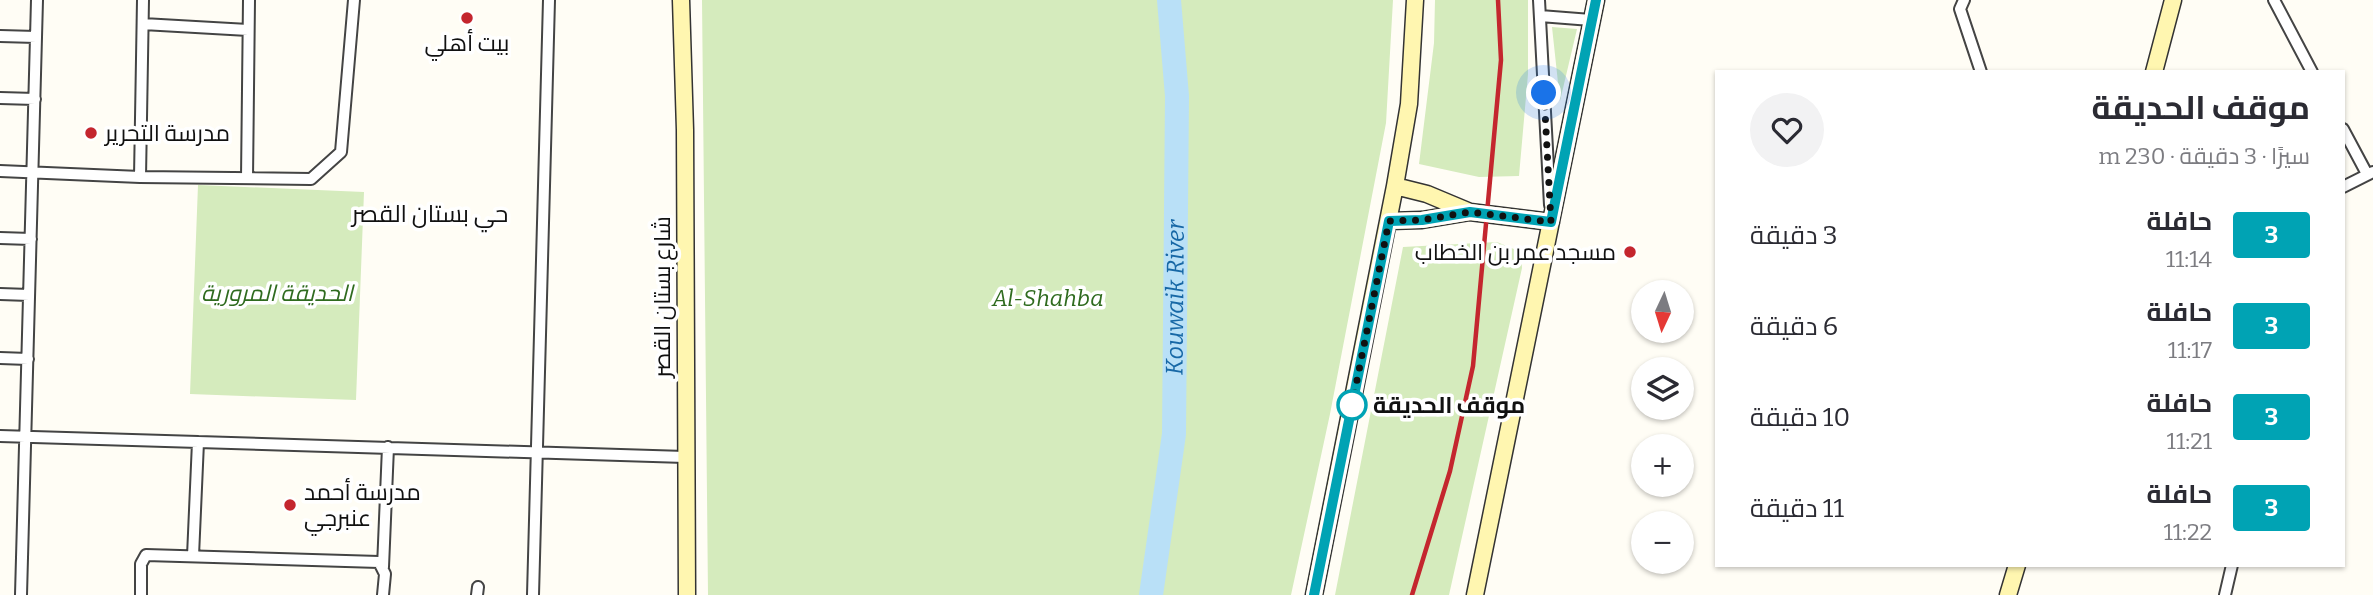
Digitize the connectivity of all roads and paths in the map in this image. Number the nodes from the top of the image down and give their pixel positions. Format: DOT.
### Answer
graph roads {
  1 [pos="37,0"];
  2 [pos="143,0"];
  3 [pos="248,0"];
  4 [pos="354,0"];
  5 [pos="549,0"];
  6 [pos="681,0"];
  7 [pos="1415,0"];
  8 [pos="1424,0"];
  9 [pos="1539,0"];
  10 [pos="1596,0"];
  11 [pos="1964,0"];
  12 [pos="2173,0"];
  13 [pos="2274,0"];
  14 [pos="1540,16"];
  15 [pos="1591,20"];
  16 [pos="143,24"];
  17 [pos="248,30"];
  18 [pos="0,36"];
  19 [pos="36,37"];
  20 [pos="1980,70"];
  21 [pos="2155,70"];
  22 [pos="2311,70"];
  23 [pos="0,98"];
  24 [pos="35,99"];
  25 [pos="2345,132"];
  26 [pos="0,171"];
  27 [pos="33,172"];
  28 [pos="2370,173"];
  29 [pos="140,177"];
  30 [pos="247,178"];
  31 [pos="2345,186"];
  32 [pos="1400,187"];
  33 [pos="1470,212"];
  34 [pos="1393,221"];
  35 [pos="1551,222"];
  36 [pos="0,237"];
  37 [pos="31,239"];
  38 [pos="0,294"];
  39 [pos="29,295"];
  40 [pos="0,358"];
  41 [pos="28,359"];
  42 [pos="0,436"];
  43 [pos="26,437"];
  44 [pos="198,442"];
  45 [pos="388,447"];
  46 [pos="537,452"];
  47 [pos="685,457"];
  48 [pos="193,556"];
  49 [pos="383,566"];
  50 [pos="2016,567"];
  51 [pos="2232,567"];
  52 [pos="21,595"];
  53 [pos="141,595"];
  54 [pos="383,595"];
  55 [pos="533,595"];
  56 [pos="687,595"];
  57 [pos="1314,595"];
  58 [pos="1324,595"];
  59 [pos="1475,595"];
  60 [pos="2008,595"];
  61 [pos="2225,595"];
  1 -- 19 [label="street"];
  2 -- 16 [label="street"];
  3 -- 17 [label="street"];
  4 -- 30 [label="street"];
  5 -- 46 [label="street"];
  6 -- 47 [label="main road, شارع بستان القصر"];
  7 -- 32 [label="main road"];
  8 -- 32 [label="main road"];
  9 -- 14 [label="street"];
  10 -- 15 [label="main road"];
  11 -- 20 [label="street"];
  12 -- 21 [label="main road"];
  13 -- 22 [label="street"];
  14 -- 15 [label="street"];
  14 -- 35 [label="street"];
  15 -- 35 [label="main road"];
  16 -- 17 [label="street"];
  16 -- 29 [label="street"];
  17 -- 30 [label="street"];
  18 -- 19 [label="street"];
  19 -- 24 [label="street"];
  23 -- 24 [label="street"];
  24 -- 27 [label="street"];
  25 -- 28 [label="street"];
  26 -- 27 [label="street"];
  27 -- 29 [label="street"];
  27 -- 37 [label="street"];
  28 -- 31 [label="street"];
  29 -- 30 [label="street"];
  32 -- 33 [label="main road"];
  32 -- 34 [label="main road"];
  33 -- 34 [label="main road"];
  33 -- 35 [label="main road"];
  34 -- 57 [label="main road"];
  34 -- 58 [label="main road"];
  35 -- 59 [label="main road"];
  36 -- 37 [label="street"];
  37 -- 39 [label="street"];
  38 -- 39 [label="street"];
  39 -- 41 [label="street"];
  40 -- 41 [label="street"];
  41 -- 43 [label="street"];
  42 -- 43 [label="street"];
  43 -- 44 [label="street"];
  43 -- 52 [label="street"];
  44 -- 45 [label="street"];
  44 -- 48 [label="street"];
  45 -- 46 [label="street"];
  45 -- 49 [label="street"];
  46 -- 47 [label="street"];
  46 -- 55 [label="street"];
  47 -- 56 [label="main road, شارع بستان القصر"];
  48 -- 49 [label="street"];
  48 -- 53 [label="street"];
  49 -- 54 [label="street"];
  50 -- 60 [label="main road"];
  51 -- 61 [label="street"];
}
